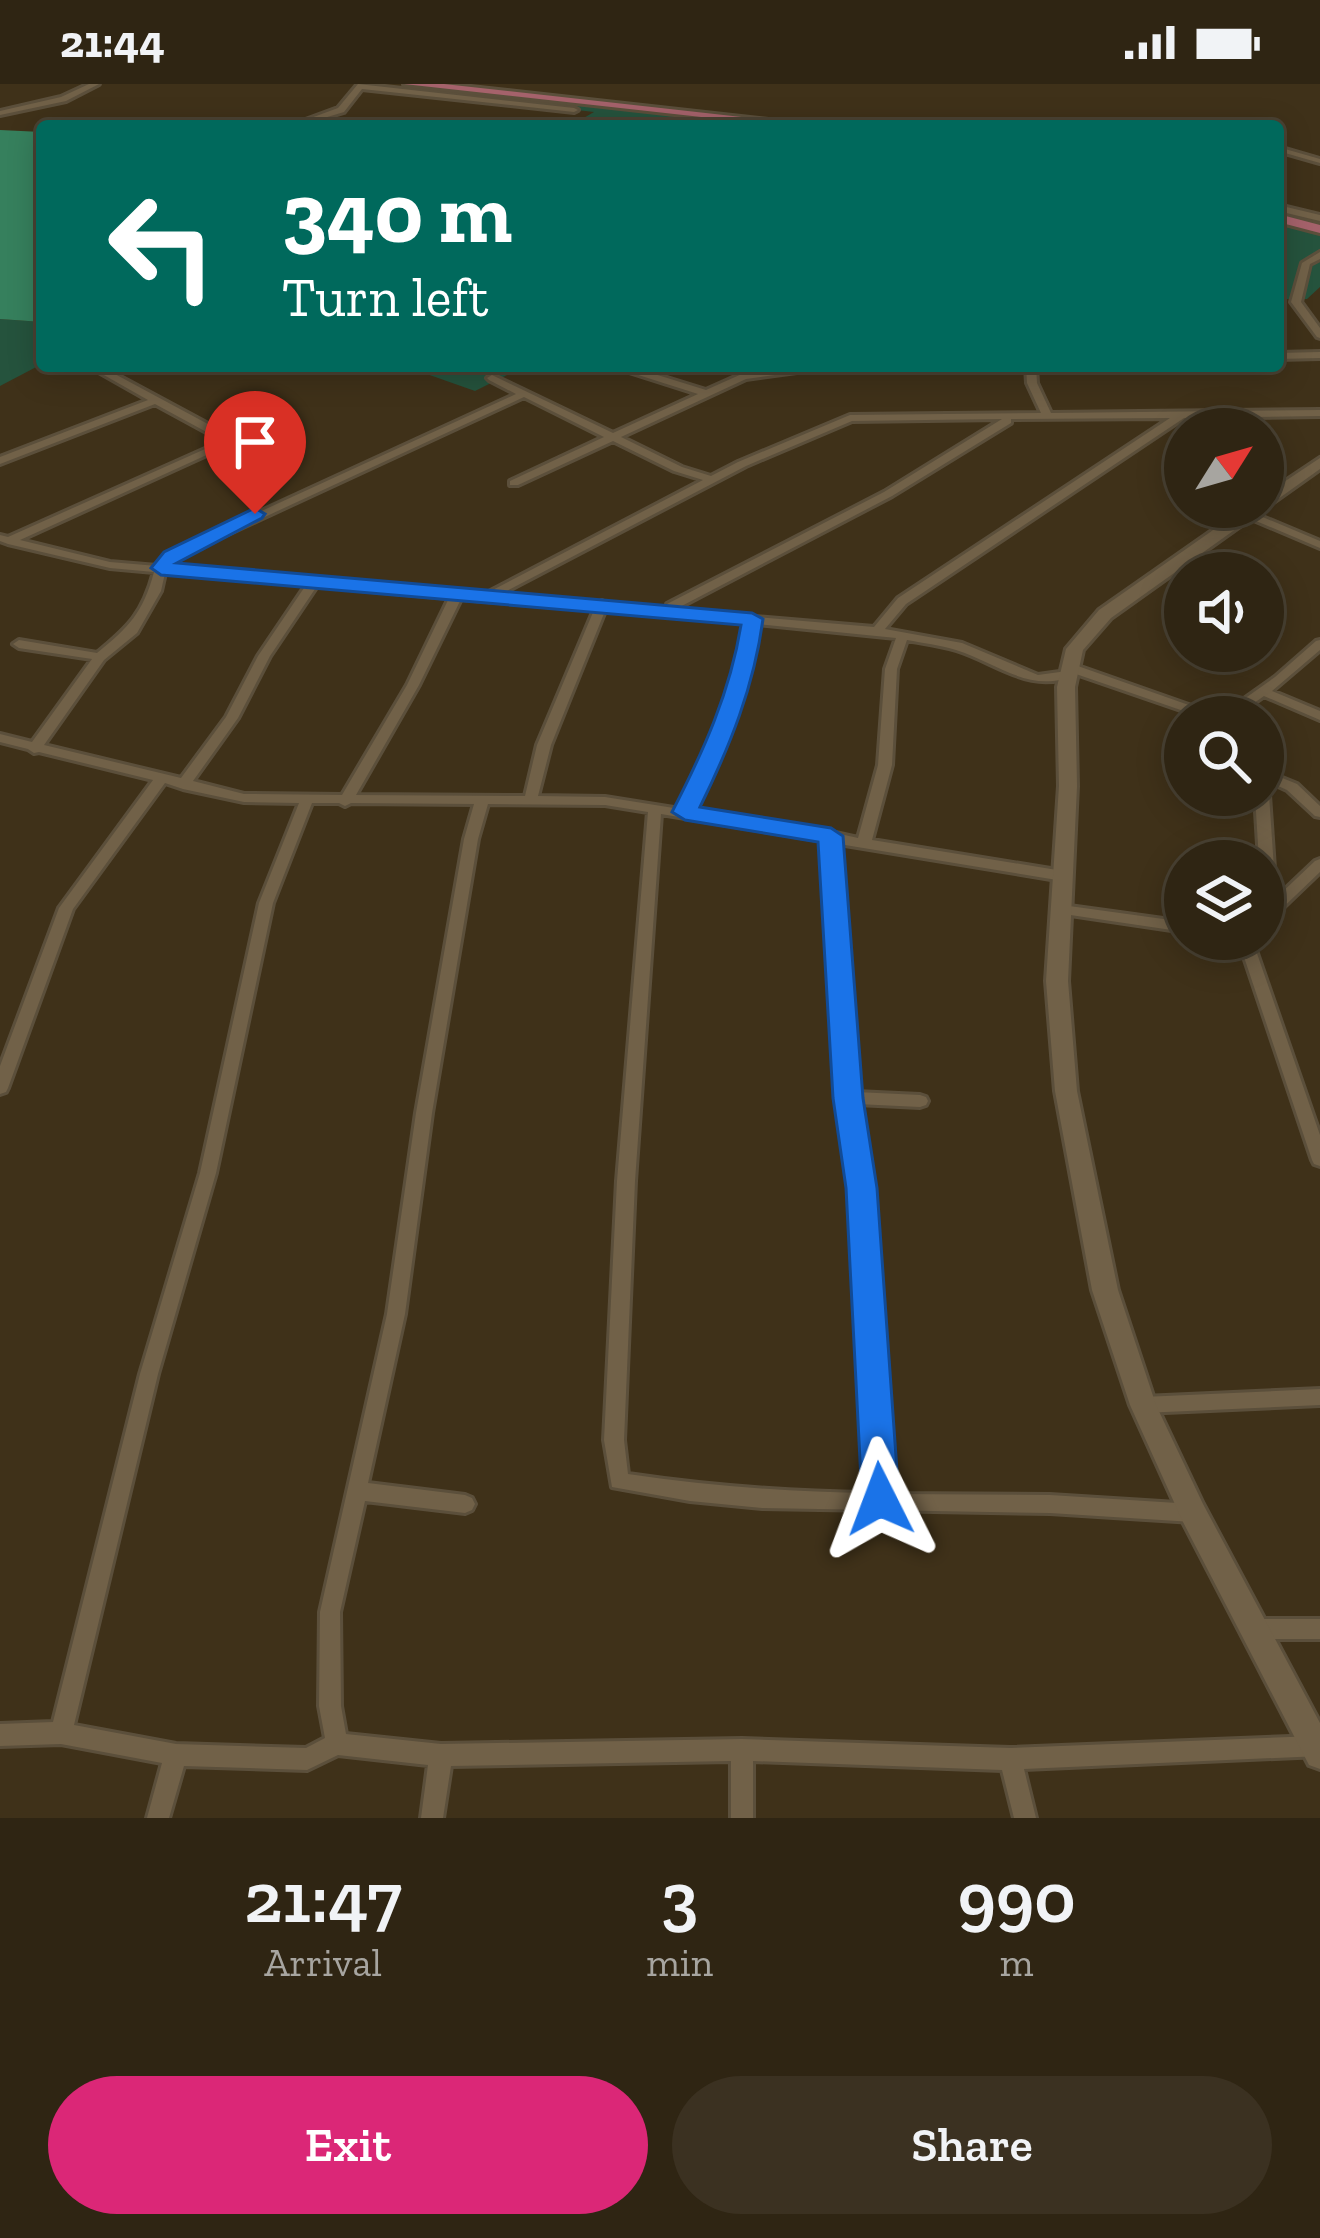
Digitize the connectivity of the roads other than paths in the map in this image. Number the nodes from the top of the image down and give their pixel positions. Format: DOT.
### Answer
graph roads {
  1 [pos="94,84"];
  2 [pos="410,84"];
  3 [pos="361,85"];
  4 [pos="428,85"];
  5 [pos="574,110"];
  6 [pos="0,113"];
  7 [pos="310,120"];
  8 [pos="759,120"];
  9 [pos="1284,151"];
  10 [pos="1320,160"];
  11 [pos="1284,209"];
  12 [pos="1320,218"];
  13 [pos="1284,220"];
  14 [pos="1320,229"];
  15 [pos="1320,255"];
  16 [pos="1284,301"];
  17 [pos="1296,302"];
  18 [pos="1320,335"];
  19 [pos="1284,356"];
  20 [pos="1320,356"];
  21 [pos="104,372"];
  22 [pos="638,372"];
  23 [pos="759,372"];
  24 [pos="1031,372"];
  25 [pos="492,378"];
  26 [pos="702,392"];
  27 [pos="521,394"];
  28 [pos="156,400"];
  29 [pos="1164,413"];
  30 [pos="1284,413"];
  31 [pos="1320,413"];
  32 [pos="1047,416"];
  33 [pos="284,418"];
  34 [pos="992,423"];
  35 [pos="1164,425"];
  36 [pos="612,437"];
  37 [pos="232,441"];
  38 [pos="0,461"];
  39 [pos="1320,462"];
  40 [pos="715,480"];
  41 [pos="514,483"];
  42 [pos="1284,487"];
  43 [pos="1284,525"];
  44 [pos="1227,528"];
  45 [pos="3,541"];
  46 [pos="1320,545"];
  47 [pos="161,568"];
  48 [pos="313,584"];
  49 [pos="457,594"];
  50 [pos="487,596"];
  51 [pos="602,605"];
  52 [pos="691,606"];
  53 [pos="752,619"];
  54 [pos="878,631"];
  55 [pos="903,635"];
  56 [pos="19,644"];
  57 [pos="1320,644"];
  58 [pos="100,657"];
  59 [pos="1070,671"];
  60 [pos="1262,691"];
  61 [pos="1255,696"];
  62 [pos="1164,697"];
  63 [pos="1320,716"];
  64 [pos="0,738"];
  65 [pos="34,749"];
  66 [pos="160,781"];
  67 [pos="1284,783"];
  68 [pos="183,785"];
  69 [pos="531,799"];
  70 [pos="306,801"];
  71 [pos="482,801"];
  72 [pos="345,802"];
  73 [pos="655,809"];
  74 [pos="685,812"];
  75 [pos="1320,813"];
  76 [pos="831,836"];
  77 [pos="864,843"];
  78 [pos="1320,864"];
  79 [pos="1063,876"];
  80 [pos="1284,898"];
  81 [pos="1062,910"];
  82 [pos="1164,924"];
  83 [pos="1251,960"];
  84 [pos="0,1088"];
  85 [pos="848,1098"];
  86 [pos="920,1102"];
  87 [pos="1320,1160"];
  88 [pos="1320,1397"];
  89 [pos="1144,1405"];
  90 [pos="358,1491"];
  91 [pos="880,1499"];
  92 [pos="465,1504"];
  93 [pos="1193,1513"];
  94 [pos="1320,1628"];
  95 [pos="1254,1629"];
  96 [pos="61,1732"];
  97 [pos="0,1735"];
  98 [pos="337,1744"];
  99 [pos="742,1750"];
  100 [pos="1318,1750"];
  101 [pos="441,1755"];
  102 [pos="176,1756"];
  103 [pos="1010,1759"];
  104 [pos="158,1818"];
  105 [pos="432,1818"];
  106 [pos="742,1818"];
  107 [pos="1025,1818"];
  1 -- 6 [label="street"];
  2 -- 4 [label="main road"];
  3 -- 5 [label="street"];
  3 -- 7 [label="street"];
  4 -- 8 [label="main road"];
  9 -- 10 [label="street"];
  11 -- 12 [label="street"];
  13 -- 14 [label="main road"];
  15 -- 17 [label="street"];
  16 -- 17 [label="street"];
  17 -- 18 [label="street"];
  19 -- 20 [label="street"];
  21 -- 28 [label="street"];
  22 -- 26 [label="street"];
  23 -- 26 [label="street"];
  24 -- 32 [label="street"];
  25 -- 27 [label="street"];
  26 -- 36 [label="street"];
  27 -- 36 [label="street"];
  27 -- 47 [label="street"];
  28 -- 37 [label="street"];
  28 -- 38 [label="street"];
  29 -- 32 [label="street"];
  30 -- 31 [label="street"];
  32 -- 34 [label="street"];
  33 -- 37 [label="street"];
  34 -- 40 [label="street"];
  34 -- 52 [label="street"];
  35 -- 54 [label="street"];
  36 -- 40 [label="street"];
  36 -- 41 [label="street"];
  37 -- 45 [label="street"];
  39 -- 42 [label="street"];
  40 -- 50 [label="street"];
  43 -- 46 [label="street"];
  44 -- 59 [label="street"];
  45 -- 47 [label="street"];
  47 -- 48 [label="street"];
  47 -- 58 [label="street"];
  48 -- 49 [label="street"];
  48 -- 68 [label="street"];
  49 -- 50 [label="street"];
  49 -- 72 [label="street"];
  50 -- 51 [label="street"];
  51 -- 52 [label="street"];
  51 -- 69 [label="street"];
  52 -- 53 [label="street"];
  53 -- 54 [label="street"];
  53 -- 74 [label="street"];
  54 -- 55 [label="street"];
  55 -- 59 [label="street"];
  55 -- 77 [label="street"];
  56 -- 58 [label="street"];
  57 -- 60 [label="street"];
  58 -- 65 [label="street"];
  59 -- 62 [label="street"];
  59 -- 79 [label="street"];
  60 -- 61 [label="street"];
  60 -- 63 [label="street"];
  64 -- 65 [label="street"];
  65 -- 66 [label="street"];
  66 -- 68 [label="street"];
  66 -- 84 [label="street"];
  67 -- 75 [label="street"];
  68 -- 70 [label="street"];
  69 -- 71 [label="street"];
  69 -- 73 [label="street"];
  70 -- 72 [label="street"];
  70 -- 96 [label="street"];
  71 -- 72 [label="street"];
  71 -- 90 [label="street"];
  73 -- 74 [label="street"];
  73 -- 91 [label="street"];
  74 -- 76 [label="street"];
  76 -- 77 [label="street"];
  76 -- 85 [label="street"];
  77 -- 79 [label="street"];
  78 -- 80 [label="street"];
  79 -- 81 [label="street"];
  81 -- 82 [label="street"];
  81 -- 89 [label="street"];
  83 -- 87 [label="street"];
  85 -- 86 [label="street"];
  85 -- 91 [label="street"];
  88 -- 89 [label="street"];
  89 -- 93 [label="street"];
  90 -- 92 [label="street"];
  90 -- 98 [label="street"];
  91 -- 93 [label="street"];
  93 -- 95 [label="street"];
  94 -- 95 [label="street"];
  95 -- 100 [label="street"];
  96 -- 97 [label="street"];
  96 -- 102 [label="street"];
  98 -- 101 [label="street"];
  98 -- 102 [label="street"];
  99 -- 101 [label="street"];
  99 -- 103 [label="street"];
  99 -- 106 [label="street"];
  100 -- 103 [label="street"];
  101 -- 105 [label="street"];
  102 -- 104 [label="street"];
  103 -- 107 [label="street"];
}
